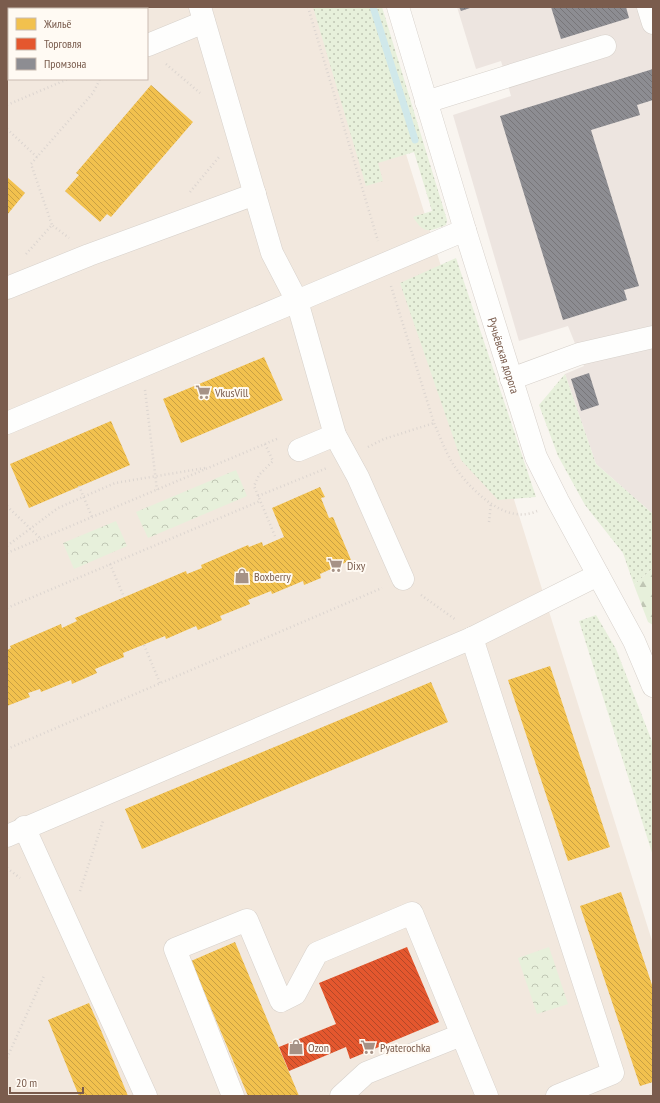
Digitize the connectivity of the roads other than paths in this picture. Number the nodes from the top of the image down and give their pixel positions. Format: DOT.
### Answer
graph roads {
  1 [pos="398,7"];
  2 [pos="648,7"];
  3 [pos="202,14"];
  4 [pos="653,23"];
  5 [pos="148,44"];
  6 [pos="605,46"];
  7 [pos="426,102"];
  8 [pos="255,194"];
  9 [pos="465,230"];
  10 [pos="7,288"];
  11 [pos="296,301"];
  12 [pos="653,337"];
  13 [pos="511,379"];
  14 [pos="7,423"];
  15 [pos="335,435"];
  16 [pos="293,442"];
  17 [pos="598,575"];
  18 [pos="403,579"];
  19 [pos="472,638"];
  20 [pos="653,686"];
  21 [pos="15,832"];
  22 [pos="461,1035"];
  23 [pos="146,1096"];
  24 [pos="234,1096"];
  25 [pos="341,1096"];
  26 [pos="487,1096"];
  27 [pos="557,1096"];
  1 -- 7 [label="street, Ручьёвская дорога"];
  2 -- 4 [label="street"];
  3 -- 5 [label="street"];
  3 -- 8 [label="street"];
  6 -- 7 [label="street"];
  7 -- 9 [label="street, Ручьёвская дорога"];
  8 -- 10 [label="street"];
  8 -- 11 [label="street"];
  9 -- 11 [label="street"];
  9 -- 13 [label="street, Ручьёвская дорога"];
  11 -- 14 [label="street"];
  11 -- 15 [label="street"];
  12 -- 13 [label="street"];
  13 -- 17 [label="street, Ручьёвская дорога"];
  15 -- 16 [label="street"];
  15 -- 18 [label="street"];
  17 -- 19 [label="street"];
  17 -- 20 [label="street, Ручьёвская дорога"];
  19 -- 21 [label="street"];
  19 -- 27 [label="street"];
  21 -- 23 [label="street"];
  22 -- 24 [label="street"];
  22 -- 25 [label="street"];
  22 -- 26 [label="street"];
}
